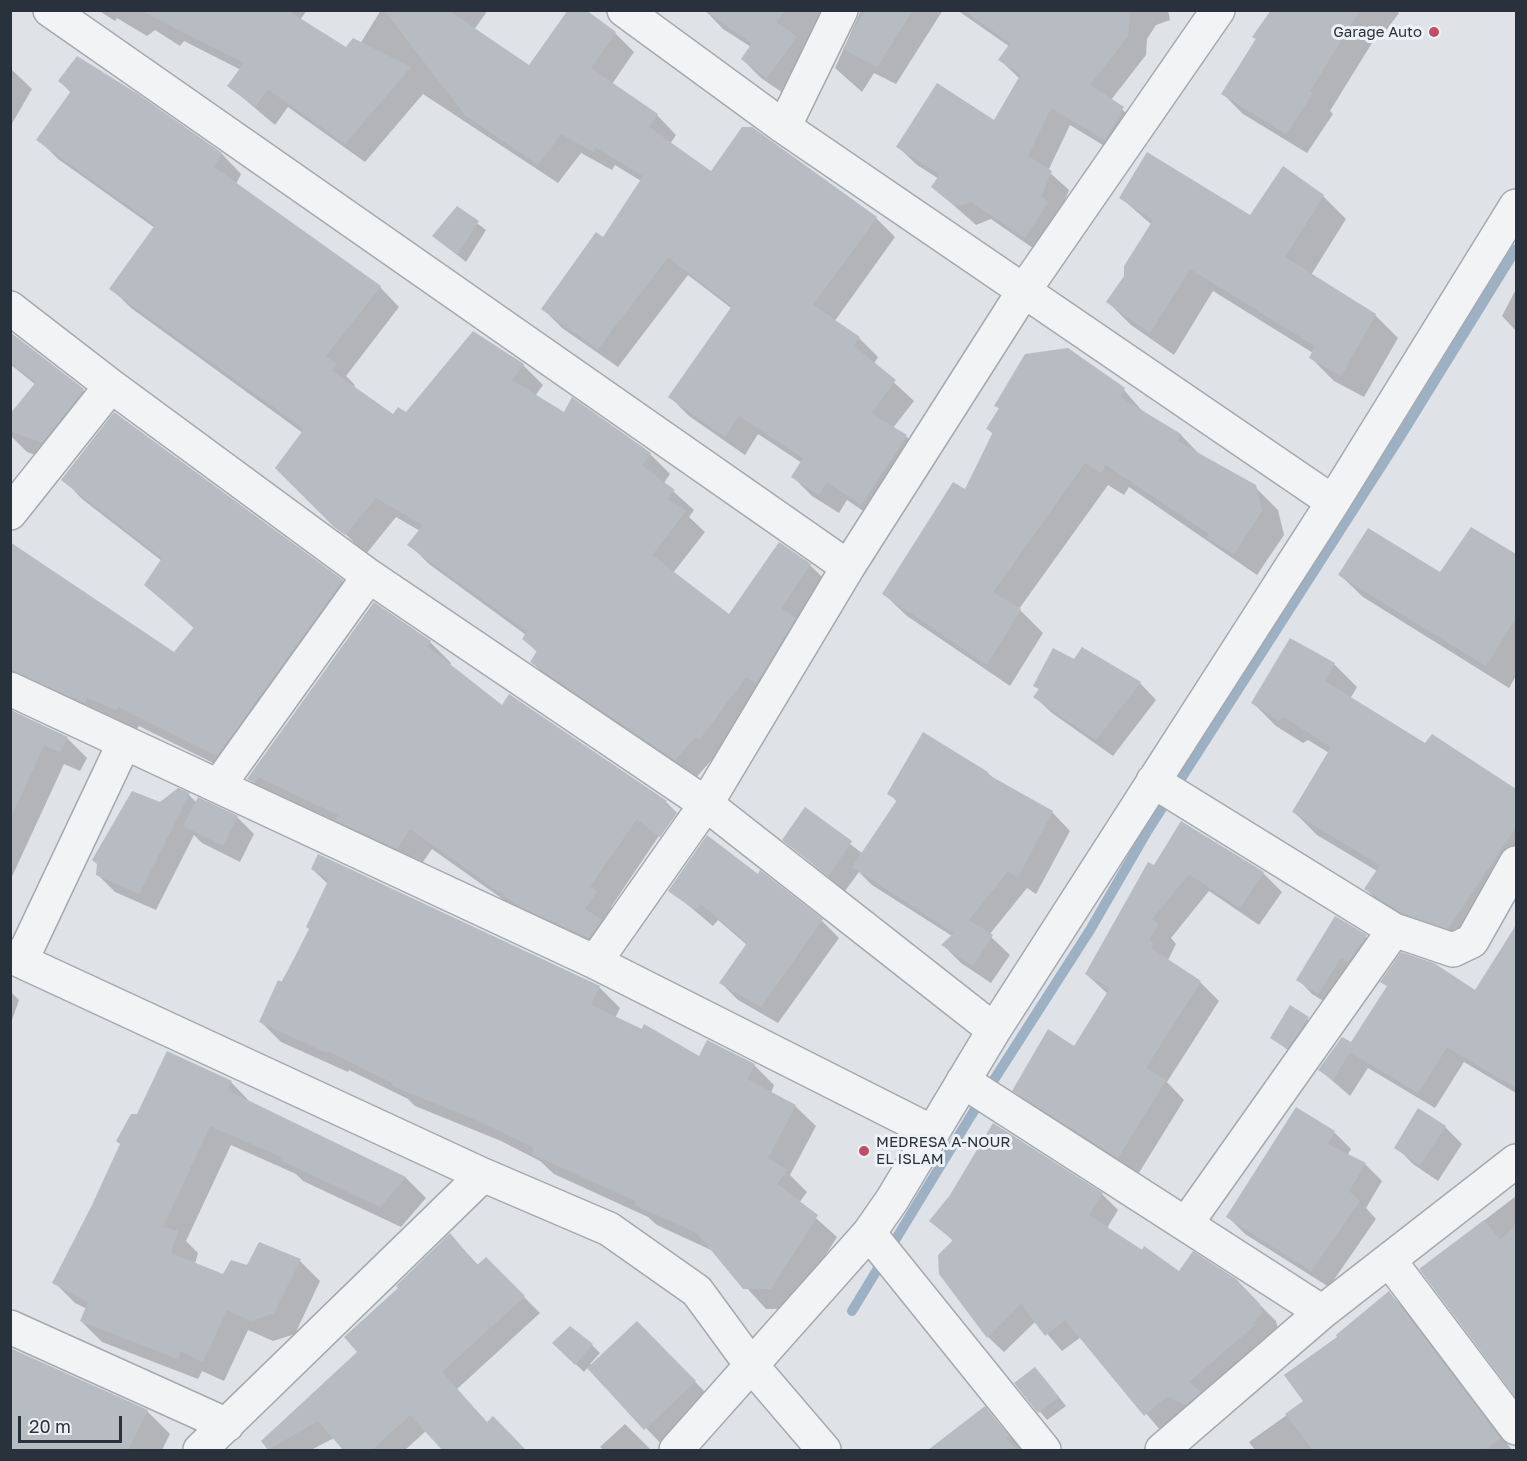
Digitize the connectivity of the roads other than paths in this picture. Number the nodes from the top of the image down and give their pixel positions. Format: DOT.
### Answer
graph roads {
  1 [pos="50,10"];
  2 [pos="624,10"];
  3 [pos="841,10"];
  4 [pos="1218,10"];
  5 [pos="784,127"];
  6 [pos="1516,206"];
  7 [pos="1025,289"];
  8 [pos="10,308"];
  9 [pos="111,386"];
  10 [pos="1333,502"];
  11 [pos="10,513"];
  12 [pos="848,567"];
  13 [pos="369,576"];
  14 [pos="10,689"];
  15 [pos="124,742"];
  16 [pos="1154,781"];
  17 [pos="219,785"];
  18 [pos="706,804"];
  19 [pos="1516,863"];
  20 [pos="1394,930"];
  21 [pos="16,958"];
  22 [pos="595,962"];
  23 [pos="994,1030"];
  24 [pos="963,1081"];
  25 [pos="933,1132"];
  26 [pos="1516,1161"];
  27 [pos="483,1175"];
  28 [pos="1186,1224"];
  29 [pos="868,1233"];
  30 [pos="1389,1260"];
  31 [pos="1322,1312"];
  32 [pos="10,1327"];
  33 [pos="752,1366"];
  34 [pos="227,1425"];
  35 [pos="1516,1428"];
  36 [pos="200,1450"];
  37 [pos="676,1450"];
  38 [pos="824,1450"];
  39 [pos="1044,1450"];
  40 [pos="1162,1450"];
  1 -- 12 [label="street"];
  2 -- 5 [label="street"];
  3 -- 5 [label="street"];
  4 -- 7 [label="street"];
  5 -- 7 [label="street"];
  6 -- 10 [label="street"];
  7 -- 10 [label="street"];
  7 -- 12 [label="street"];
  8 -- 9 [label="street"];
  9 -- 11 [label="street"];
  9 -- 13 [label="street"];
  10 -- 16 [label="street"];
  12 -- 18 [label="street"];
  13 -- 17 [label="street"];
  13 -- 18 [label="street"];
  14 -- 15 [label="street"];
  15 -- 17 [label="street"];
  15 -- 21 [label="street"];
  16 -- 20 [label="street"];
  16 -- 23 [label="street"];
  17 -- 22 [label="street"];
  18 -- 22 [label="street"];
  18 -- 23 [label="street"];
  19 -- 20 [label="street"];
  20 -- 28 [label="street"];
  21 -- 27 [label="street"];
  22 -- 25 [label="street"];
  23 -- 24 [label="street"];
  24 -- 25 [label="street"];
  24 -- 28 [label="street"];
  25 -- 29 [label="street"];
  26 -- 30 [label="street"];
  27 -- 33 [label="street"];
  27 -- 34 [label="street"];
  28 -- 31 [label="street"];
  29 -- 33 [label="street"];
  29 -- 39 [label="street"];
  30 -- 31 [label="street"];
  30 -- 35 [label="street"];
  31 -- 40 [label="street"];
  32 -- 34 [label="street"];
  33 -- 37 [label="street"];
  33 -- 38 [label="street"];
  34 -- 36 [label="street"];
}
